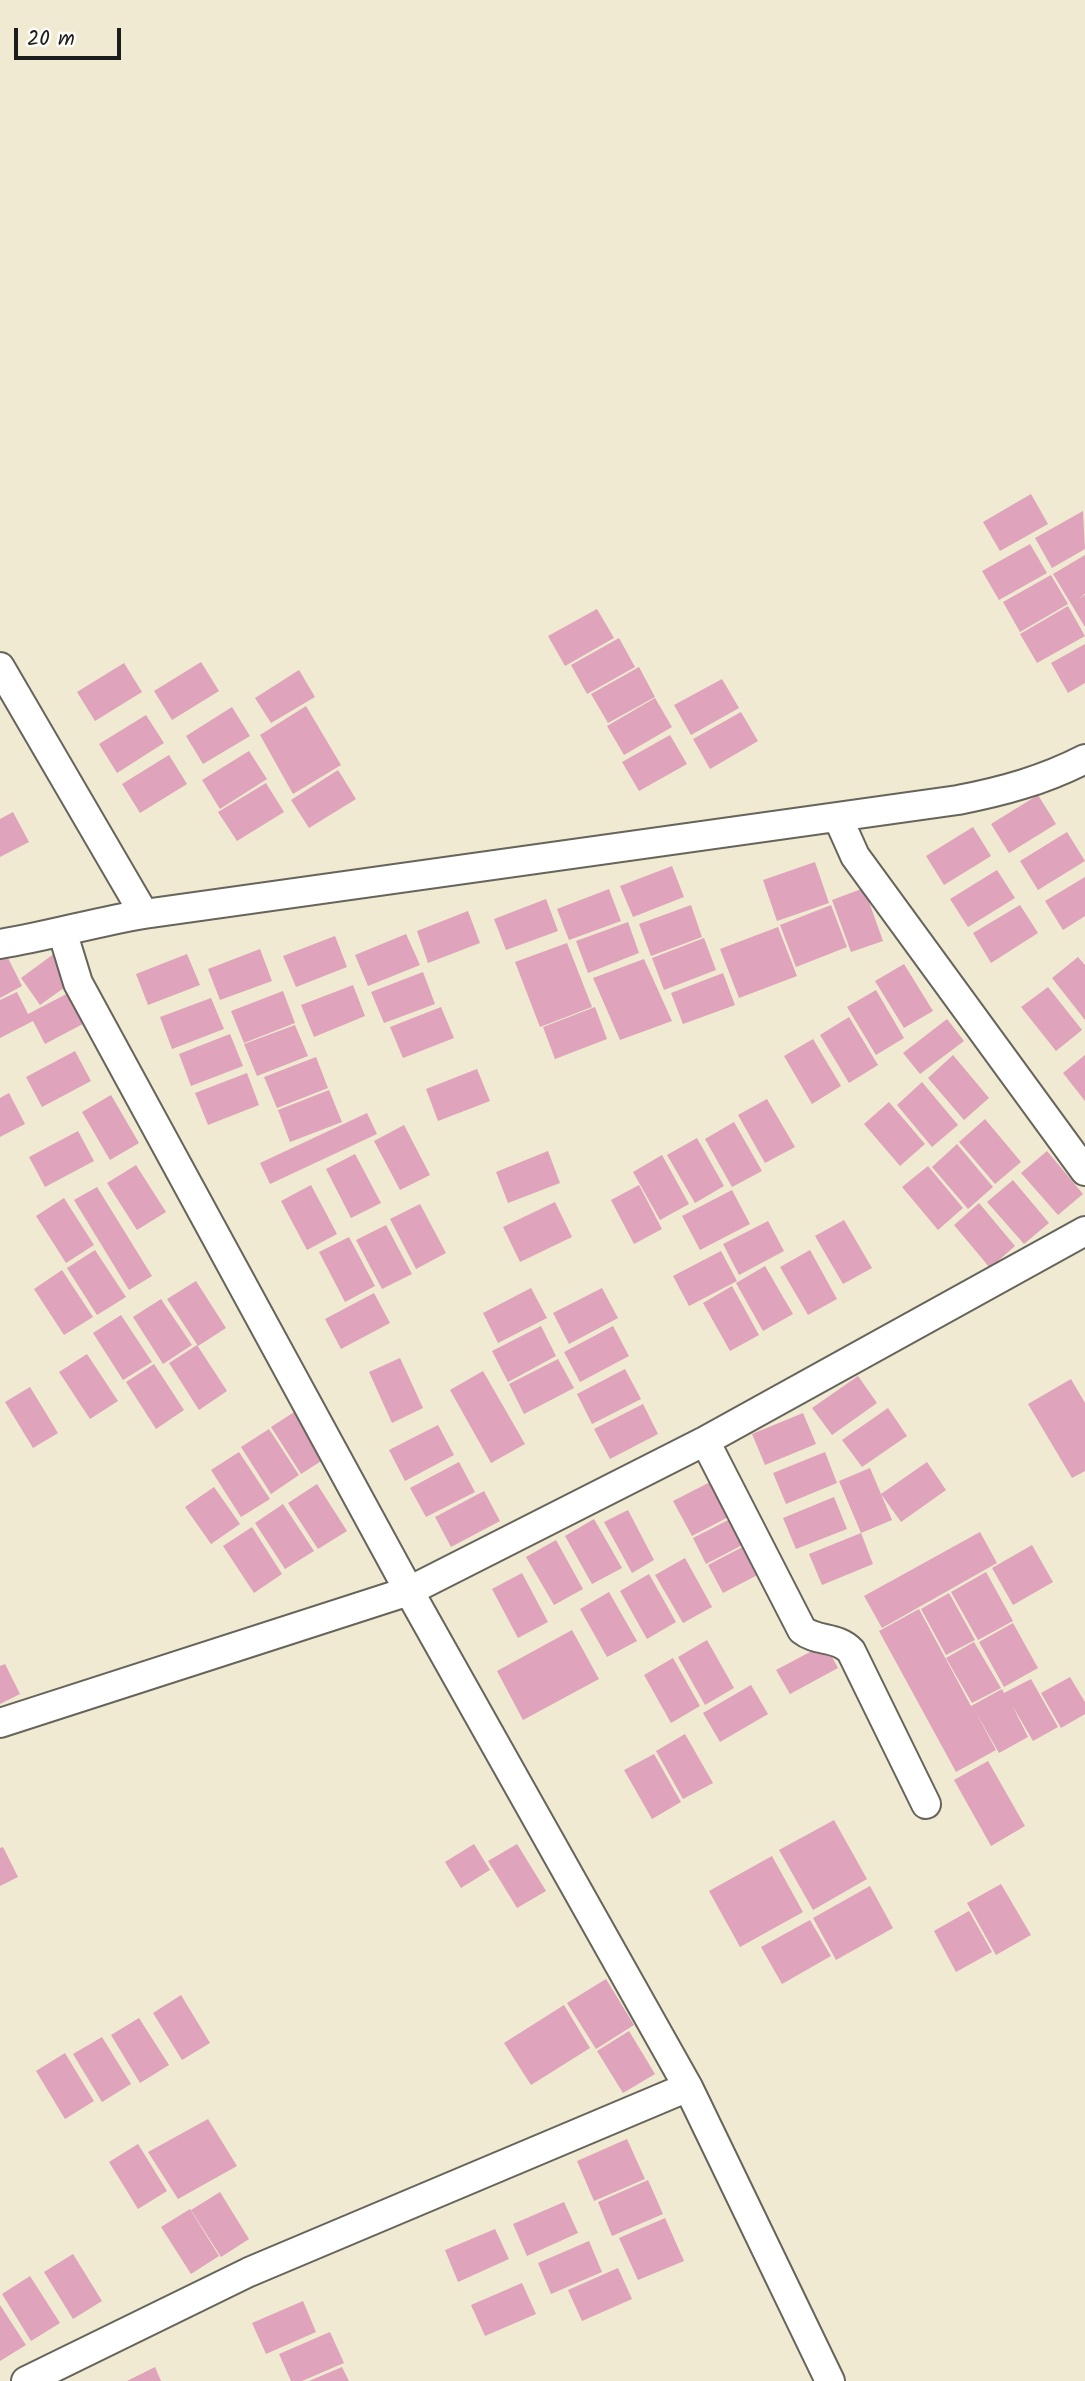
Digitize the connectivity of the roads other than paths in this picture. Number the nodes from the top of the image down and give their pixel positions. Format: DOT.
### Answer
graph roads {
  1 [pos="0,667"];
  2 [pos="1085,758"];
  3 [pos="838,818"];
  4 [pos="144,914"];
  5 [pos="63,934"];
  6 [pos="0,944"];
  7 [pos="1085,1171"];
  8 [pos="1085,1231"];
  9 [pos="705,1441"];
  10 [pos="409,1591"];
  11 [pos="0,1723"];
  12 [pos="926,1804"];
  13 [pos="688,2087"];
  14 [pos="26,2381"];
  15 [pos="830,2381"];
  1 -- 4 [label="street"];
  2 -- 3 [label="street"];
  3 -- 4 [label="street"];
  3 -- 7 [label="street"];
  4 -- 5 [label="street"];
  5 -- 6 [label="street"];
  5 -- 10 [label="street"];
  8 -- 9 [label="street"];
  9 -- 10 [label="street"];
  9 -- 12 [label="street"];
  10 -- 11 [label="street"];
  10 -- 13 [label="street"];
  13 -- 14 [label="street"];
  13 -- 15 [label="street"];
}
